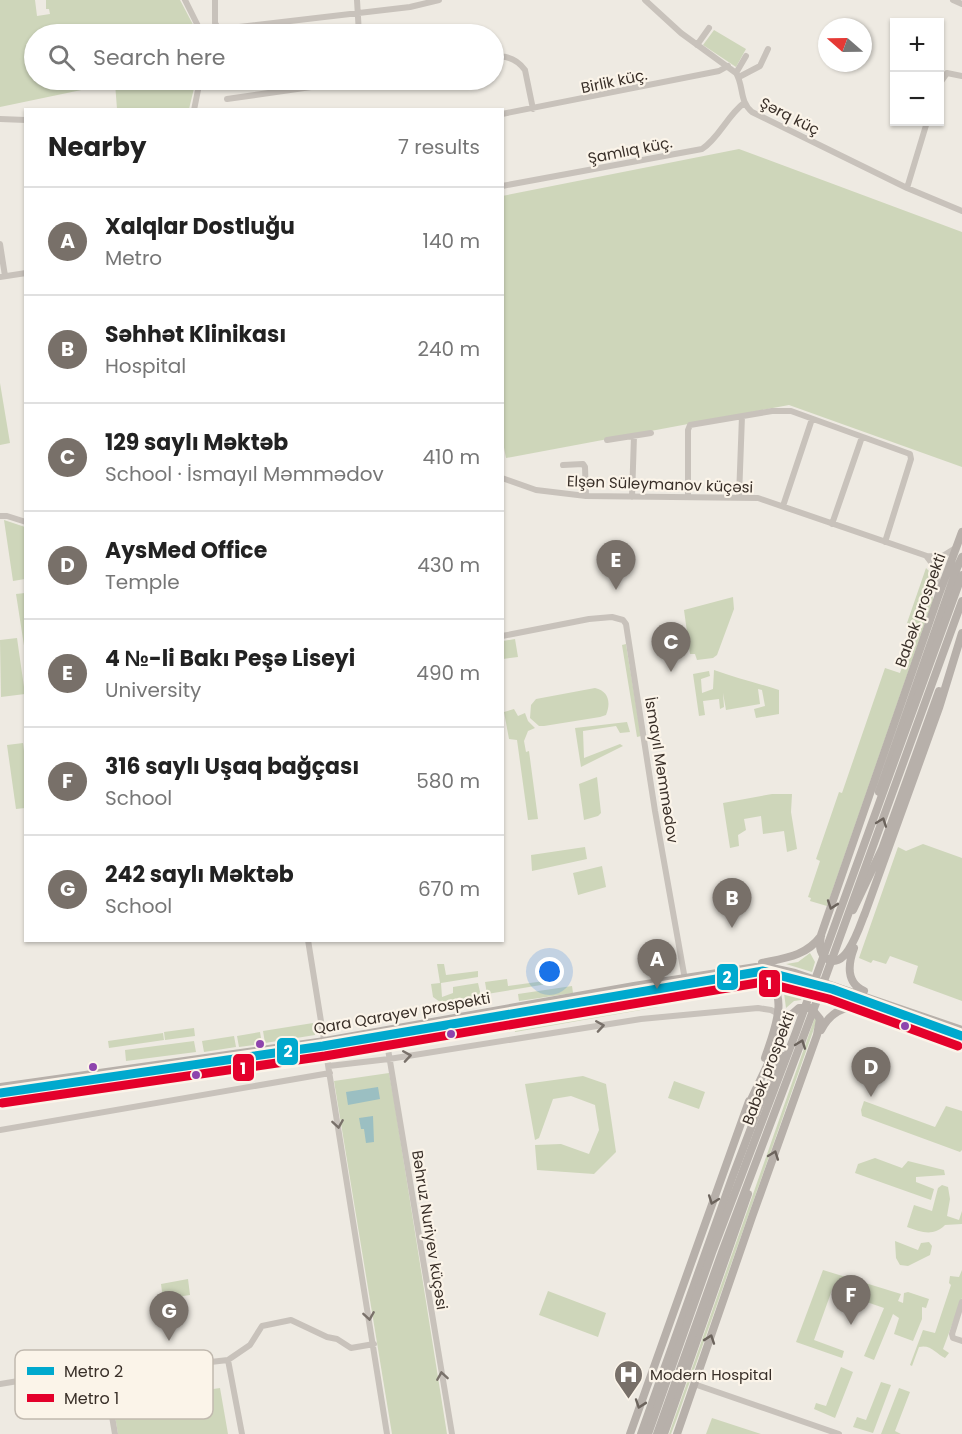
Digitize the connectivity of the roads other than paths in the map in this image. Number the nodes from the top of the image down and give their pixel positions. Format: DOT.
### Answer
graph roads {
  1 [pos="185,0"];
  2 [pos="215,0"];
  3 [pos="357,0"];
  4 [pos="439,0"];
  5 [pos="645,0"];
  6 [pos="953,0"];
  7 [pos="962,4"];
  8 [pos="358,13"];
  9 [pos="197,24"];
  10 [pos="216,24"];
  11 [pos="264,24"];
  12 [pos="359,24"];
  13 [pos="709,28"];
  14 [pos="697,45"];
  15 [pos="768,49"];
  16 [pos="504,56"];
  17 [pos="746,56"];
  18 [pos="728,66"];
  19 [pos="738,75"];
  20 [pos="962,76"];
  21 [pos="944,77"];
  22 [pos="198,90"];
  23 [pos="290,90"];
  24 [pos="227,99"];
  25 [pos="744,104"];
  26 [pos="194,108"];
  27 [pos="533,109"];
  28 [pos="504,114"];
  29 [pos="0,119"];
  30 [pos="24,120"];
  31 [pos="926,126"];
  32 [pos="504,186"];
  33 [pos="907,188"];
  34 [pos="962,211"];
  35 [pos="0,244"];
  36 [pos="24,273"];
  37 [pos="3,276"];
  38 [pos="742,416"];
  39 [pos="812,419"];
  40 [pos="651,433"];
  41 [pos="634,436"];
  42 [pos="862,437"];
  43 [pos="608,440"];
  44 [pos="564,465"];
  45 [pos="504,479"];
  46 [pos="586,496"];
  47 [pos="632,497"];
  48 [pos="688,497"];
  49 [pos="739,497"];
  50 [pos="783,506"];
  51 [pos="0,516"];
  52 [pos="24,521"];
  53 [pos="832,524"];
  54 [pos="962,532"];
  55 [pos="885,542"];
  56 [pos="957,546"];
  57 [pos="927,556"];
  58 [pos="962,557"];
  59 [pos="959,572"];
  60 [pos="938,597"];
  61 [pos="962,601"];
  62 [pos="962,633"];
  63 [pos="504,636"];
  64 [pos="951,664"];
  65 [pos="865,913"];
  66 [pos="838,931"];
  67 [pos="821,935"];
  68 [pos="308,942"];
  69 [pos="762,963"];
  70 [pos="734,967"];
  71 [pos="684,974"];
  72 [pos="708,975"];
  73 [pos="663,981"];
  74 [pos="807,981"];
  75 [pos="718,983"];
  76 [pos="867,993"];
  77 [pos="879,1011"];
  78 [pos="779,1014"];
  79 [pos="948,1024"];
  80 [pos="962,1030"];
  81 [pos="818,1035"];
  82 [pos="386,1036"];
  83 [pos="962,1040"];
  84 [pos="325,1041"];
  85 [pos="326,1051"];
  86 [pos="389,1059"];
  87 [pos="329,1070"];
  88 [pos="789,1076"];
  89 [pos="0,1087"];
  90 [pos="0,1097"];
  91 [pos="748,1106"];
  92 [pos="0,1130"];
  93 [pos="961,1305"];
  94 [pos="962,1341"];
  95 [pos="374,1344"];
  96 [pos="228,1360"];
  97 [pos="213,1362"];
  98 [pos="15,1381"];
  99 [pos="0,1384"];
  100 [pos="694,1384"];
  101 [pos="112,1419"];
  102 [pos="643,1433"];
  103 [pos="115,1434"];
  104 [pos="242,1434"];
  105 [pos="387,1434"];
  106 [pos="452,1434"];
  107 [pos="630,1434"];
  108 [pos="657,1434"];
  109 [pos="664,1434"];
  110 [pos="676,1434"];
  111 [pos="839,1434"];
  1 -- 9 [label="street"];
  2 -- 10 [label="street"];
  3 -- 8 [label="street"];
  4 -- 8 [label="street"];
  5 -- 14 [label="street"];
  6 -- 7 [label="street"];
  8 -- 11 [label="street"];
  8 -- 12 [label="street"];
  13 -- 14 [label="street"];
  14 -- 18 [label="street"];
  15 -- 19 [label="street"];
  16 -- 27 [label="street"];
  17 -- 19 [label="street"];
  18 -- 19 [label="street"];
  18 -- 27 [label="street, Birlik küç."];
  19 -- 25 [label="street, Şərq küç"];
  20 -- 21 [label="street"];
  22 -- 26 [label="street"];
  23 -- 24 [label="street"];
  25 -- 32 [label="street, Şamlıq küç."];
  25 -- 33 [label="street, Şərq küç"];
  27 -- 28 [label="street, Birlik küç."];
  29 -- 30 [label="street"];
  31 -- 33 [label="street"];
  33 -- 34 [label="street, Şərq küç"];
  35 -- 37 [label="street"];
  36 -- 37 [label="street"];
  38 -- 39 [label="street"];
  38 -- 48 [label="street"];
  38 -- 49 [label="street"];
  39 -- 42 [label="street"];
  39 -- 50 [label="street"];
  40 -- 41 [label="street"];
  41 -- 43 [label="street"];
  41 -- 47 [label="street"];
  42 -- 53 [label="street"];
  42 -- 55 [label="street"];
  44 -- 46 [label="street"];
  45 -- 46 [label="street, Elşən Süleymanov küçəsi"];
  46 -- 47 [label="street, Elşən Süleymanov küçəsi"];
  47 -- 48 [label="street, Elşən Süleymanov küçəsi"];
  48 -- 49 [label="street, Elşən Süleymanov küçəsi"];
  49 -- 50 [label="street, Elşən Süleymanov küçəsi"];
  50 -- 53 [label="street, Elşən Süleymanov küçəsi"];
  51 -- 52 [label="street"];
  53 -- 55 [label="street, Elşən Süleymanov küçəsi"];
  54 -- 56 [label="main road, Babək prospekti"];
  55 -- 57 [label="street, Elşən Süleymanov küçəsi"];
  56 -- 57 [label="street"];
  56 -- 60 [label="main road, Babək prospekti"];
  57 -- 60 [label="street"];
  58 -- 59 [label="main road, Babək prospekti"];
  59 -- 66 [label="main road, Babək prospekti, bridge"];
  60 -- 67 [label="main road, Babək prospekti, one-way"];
  66 -- 61 [label="main road, Babək prospekti, one-way, bridge"];
  62 -- 64 [label="main road"];
  63 -- 71 [label="street, İsmayıl Məmmədov"];
  64 -- 65 [label="main road"];
  64 -- 66 [label="main road, bridge"];
  65 -- 67 [label="main road"];
  65 -- 76 [label="main road"];
  88 -- 66 [label="main road, Babək prospekti, one-way, bridge"];
  66 -- 102 [label="main road, Babək prospekti, bridge"];
  67 -- 69 [label="main road"];
  68 -- 84 [label="street"];
  69 -- 70 [label="main road"];
  69 -- 76 [label="main road"];
  70 -- 71 [label="street"];
  70 -- 72 [label="main road"];
  71 -- 73 [label="street"];
  72 -- 73 [label="main road, Qara Qarayev prospekti"];
  72 -- 74 [label="main road, Qara Qarayev prospekti"];
  73 -- 82 [label="main road, Qara Qarayev prospekti"];
  74 -- 75 [label="main road, Qara Qarayev prospekti"];
  74 -- 77 [label="main road"];
  74 -- 79 [label="main road"];
  75 -- 78 [label="main road"];
  75 -- 82 [label="main road, Qara Qarayev prospekti"];
  76 -- 79 [label="main road"];
  77 -- 81 [label="main road"];
  77 -- 83 [label="main road"];
  86 -- 78 [label="street, one-way"];
  78 -- 91 [label="main road"];
  79 -- 80 [label="main road"];
  81 -- 91 [label="main road"];
  100 -- 81 [label="main road, one-way"];
  82 -- 84 [label="main road, Qara Qarayev prospekti"];
  82 -- 85 [label="main road, Qara Qarayev prospekti"];
  82 -- 86 [label="street, Bəhruz Nuriyev küçəsi"];
  84 -- 85 [label="street"];
  84 -- 89 [label="main road, Qara Qarayev prospekti"];
  85 -- 87 [label="street"];
  85 -- 90 [label="main road, Qara Qarayev prospekti"];
  86 -- 87 [label="street"];
  106 -- 86 [label="street, Bəhruz Nuriyev küçəsi, one-way"];
  87 -- 92 [label="street"];
  87 -- 95 [label="street, one-way"];
  88 -- 108 [label="main road, Babək prospekti, bridge"];
  88 -- 109 [label="main road, bridge"];
  91 -- 107 [label="main road, Babək prospekti, one-way"];
  93 -- 94 [label="street"];
  95 -- 96 [label="street"];
  95 -- 105 [label="street"];
  96 -- 97 [label="street"];
  96 -- 104 [label="street"];
  98 -- 99 [label="street"];
  100 -- 110 [label="main road"];
  100 -- 111 [label="street"];
  101 -- 103 [label="street"];
}
